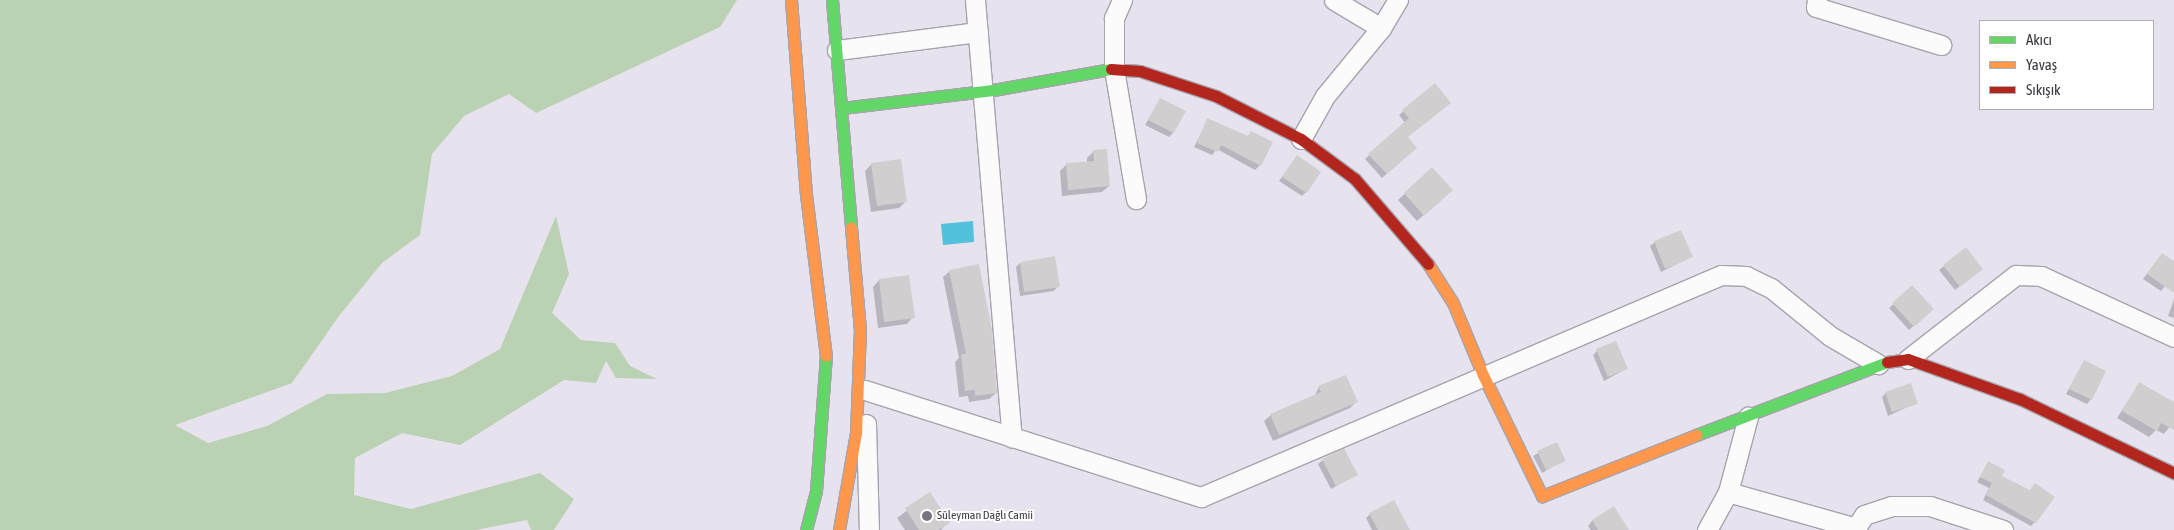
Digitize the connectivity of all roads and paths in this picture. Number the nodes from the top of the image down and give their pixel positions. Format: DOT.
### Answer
graph roads {
  1 [pos="791,0"];
  2 [pos="832,0"];
  3 [pos="975,0"];
  4 [pos="1122,0"];
  5 [pos="1334,0"];
  6 [pos="1398,0"];
  7 [pos="1817,0"];
  8 [pos="1381,28"];
  9 [pos="978,32"];
  10 [pos="1941,45"];
  11 [pos="837,50"];
  12 [pos="1114,69"];
  13 [pos="985,91"];
  14 [pos="842,108"];
  15 [pos="1301,139"];
  16 [pos="1136,199"];
  17 [pos="860,330"];
  18 [pos="2174,337"];
  19 [pos="1908,359"];
  20 [pos="1878,364"];
  21 [pos="1483,374"];
  22 [pos="864,390"];
  23 [pos="1748,417"];
  24 [pos="1012,437"];
  25 [pos="2174,473"];
  26 [pos="1728,492"];
  27 [pos="1856,529"];
  28 [pos="806,530"];
  29 [pos="839,530"];
  30 [pos="869,530"];
  31 [pos="1707,530"];
  32 [pos="2003,530"];
  1 -- 28 [label="street"];
  2 -- 11 [label="street"];
  3 -- 9 [label="street"];
  4 -- 12 [label="street"];
  5 -- 8 [label="street"];
  6 -- 8 [label="street"];
  7 -- 10 [label="street"];
  8 -- 15 [label="street"];
  9 -- 11 [label="street"];
  9 -- 13 [label="street"];
  11 -- 14 [label="street"];
  12 -- 13 [label="street"];
  12 -- 15 [label="street"];
  12 -- 16 [label="street"];
  13 -- 14 [label="street"];
  13 -- 24 [label="street"];
  14 -- 17 [label="street"];
  15 -- 21 [label="street"];
  17 -- 22 [label="street"];
  17 -- 29 [label="street"];
  18 -- 19 [label="street"];
  19 -- 20 [label="street"];
  19 -- 25 [label="street"];
  20 -- 21 [label="street"];
  20 -- 23 [label="street"];
  21 -- 23 [label="street"];
  21 -- 24 [label="street"];
  22 -- 24 [label="street"];
  22 -- 30 [label="street"];
  23 -- 26 [label="street"];
  26 -- 27 [label="street"];
  26 -- 31 [label="street"];
  27 -- 32 [label="street"];
}
